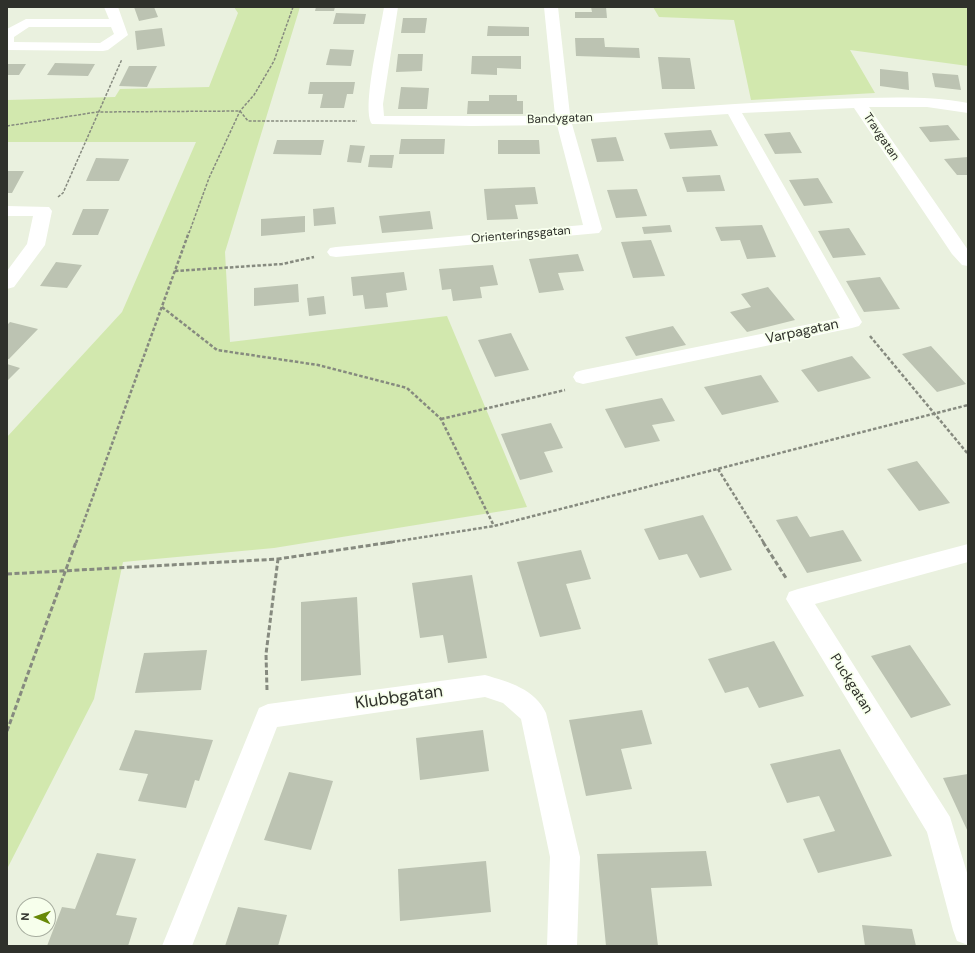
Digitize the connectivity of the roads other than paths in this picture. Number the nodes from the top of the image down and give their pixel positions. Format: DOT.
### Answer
graph roads {
  1 [pos="111,7"];
  2 [pos="390,7"];
  3 [pos="551,7"];
  4 [pos="119,29"];
  5 [pos="858,103"];
  6 [pos="968,108"];
  7 [pos="734,110"];
  8 [pos="563,120"];
  9 [pos="7,211"];
  10 [pos="336,252"];
  11 [pos="968,261"];
  12 [pos="7,283"];
  13 [pos="583,377"];
  14 [pos="968,553"];
  15 [pos="968,930"];
  16 [pos="177,946"];
  17 [pos="562,946"];
  1 -- 4 [label="street"];
  2 -- 8 [label="street, Bandygatan"];
  3 -- 8 [label="street"];
  4 -- 4 [label="street"];
  5 -- 6 [label="street, Travgatan"];
  5 -- 7 [label="street, Bandygatan"];
  5 -- 11 [label="street, Travgatan"];
  7 -- 8 [label="street, Bandygatan"];
  7 -- 13 [label="street, Varpagatan"];
  8 -- 10 [label="street, Orienteringsgatan"];
  9 -- 12 [label="street"];
  14 -- 15 [label="street, Puckgatan"];
  16 -- 17 [label="street, Klubbgatan"];
}
